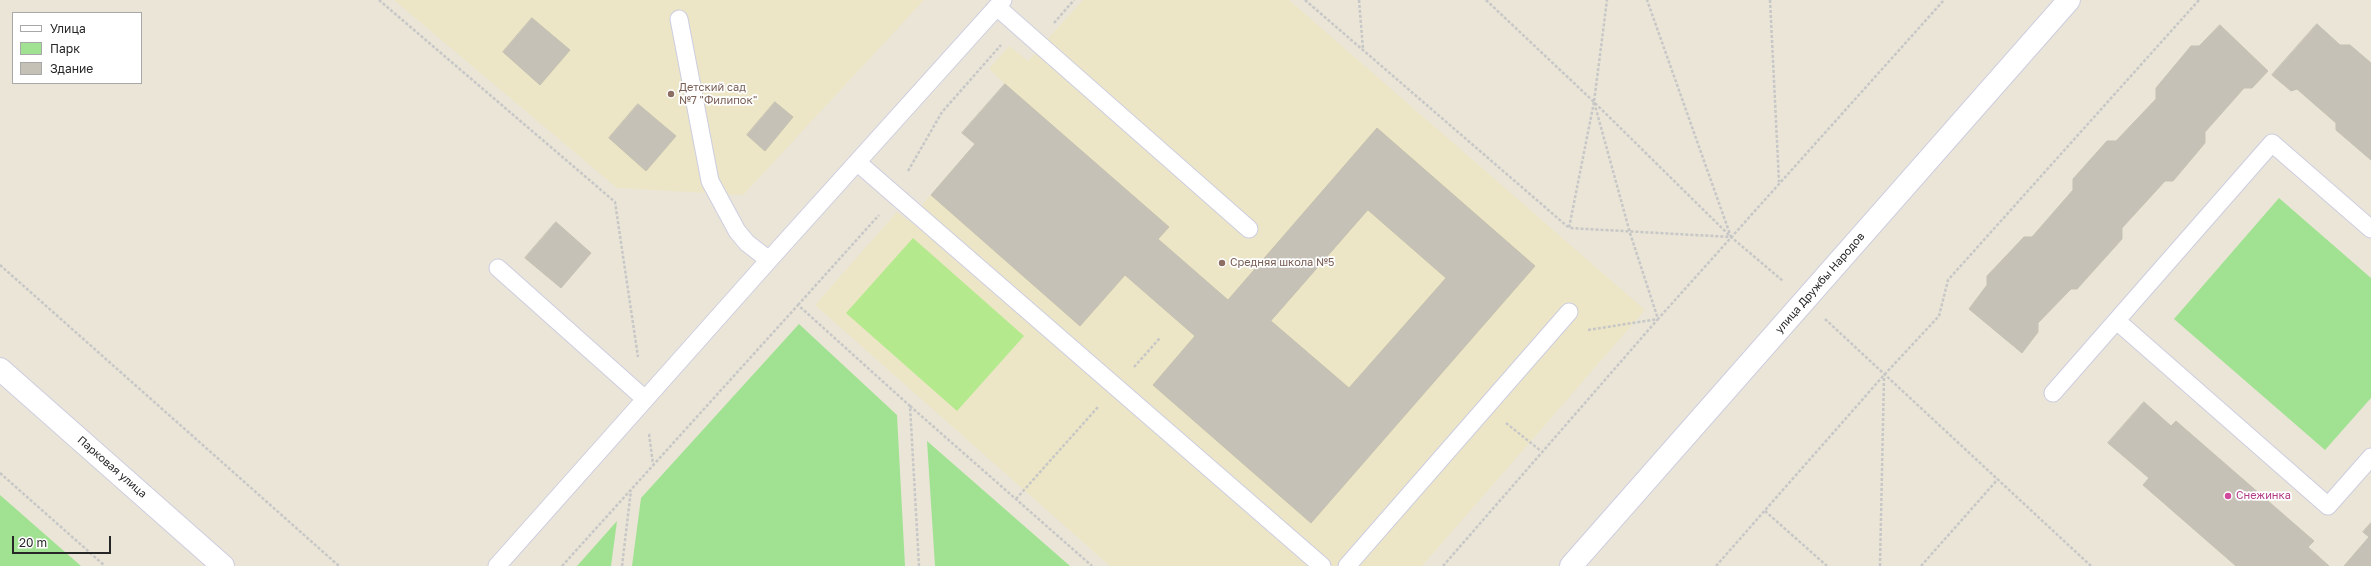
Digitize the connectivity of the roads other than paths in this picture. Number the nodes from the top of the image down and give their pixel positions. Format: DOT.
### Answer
graph roads {
  1 [pos="2069,0"];
  2 [pos="1000,4"];
  3 [pos="679,19"];
  4 [pos="857,162"];
  5 [pos="1249,229"];
  6 [pos="2371,229"];
  7 [pos="769,260"];
  8 [pos="498,268"];
  9 [pos="1569,312"];
  10 [pos="2117,321"];
  11 [pos="0,369"];
  12 [pos="2053,393"];
  13 [pos="645,399"];
  14 [pos="2371,457"];
  15 [pos="223,566"];
  16 [pos="497,566"];
  17 [pos="1322,566"];
  18 [pos="1347,566"];
  19 [pos="1572,566"];
  1 -- 19 [label="street, улица Дружбы Народов"];
  2 -- 4 [label="lane"];
  2 -- 5 [label="lane"];
  3 -- 7 [label="lane"];
  4 -- 7 [label="lane"];
  4 -- 17 [label="lane"];
  6 -- 10 [label="lane"];
  7 -- 13 [label="lane"];
  8 -- 13 [label="lane"];
  9 -- 18 [label="lane"];
  10 -- 12 [label="lane"];
  10 -- 14 [label="lane"];
  11 -- 15 [label="street, Парковая улица"];
  13 -- 16 [label="lane"];
}
